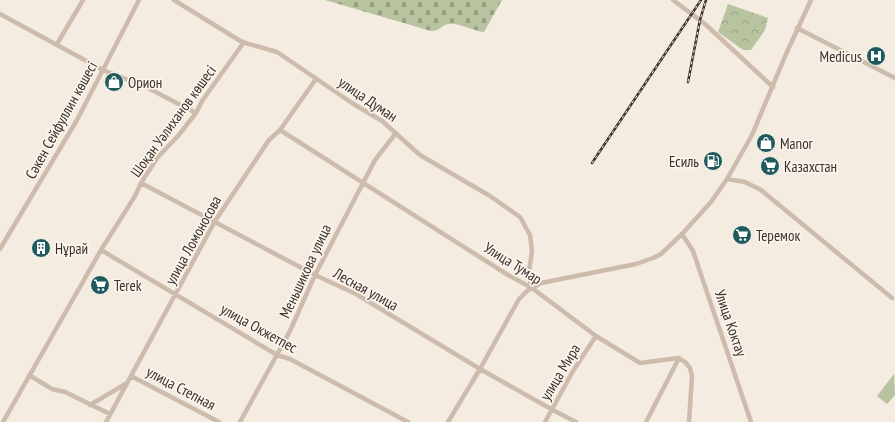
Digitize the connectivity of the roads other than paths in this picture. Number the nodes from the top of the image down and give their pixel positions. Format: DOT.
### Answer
graph roads {
  1 [pos="82,0"];
  2 [pos="139,0"];
  3 [pos="174,0"];
  4 [pos="673,0"];
  5 [pos="811,0"];
  6 [pos="0,14"];
  7 [pos="797,28"];
  8 [pos="244,42"];
  9 [pos="57,44"];
  10 [pos="103,70"];
  11 [pos="895,78"];
  12 [pos="316,79"];
  13 [pos="773,87"];
  14 [pos="196,113"];
  15 [pos="280,130"];
  16 [pos="396,133"];
  17 [pos="727,179"];
  18 [pos="363,182"];
  19 [pos="142,183"];
  20 [pos="215,221"];
  21 [pos="682,234"];
  22 [pos="0,249"];
  23 [pos="101,250"];
  24 [pos="315,275"];
  25 [pos="532,288"];
  26 [pos="176,295"];
  27 [pos="892,298"];
  28 [pos="596,336"];
  29 [pos="277,355"];
  30 [pos="678,358"];
  31 [pos="480,369"];
  32 [pos="30,375"];
  33 [pos="131,376"];
  34 [pos="127,383"];
  35 [pos="90,405"];
  36 [pos="551,409"];
  37 [pos="110,414"];
  38 [pos="4,420"];
  39 [pos="106,422"];
  40 [pos="219,422"];
  41 [pos="240,422"];
  42 [pos="408,422"];
  43 [pos="448,422"];
  44 [pos="545,422"];
  45 [pos="576,422"];
  46 [pos="646,422"];
  47 [pos="690,422"];
  48 [pos="751,422"];
  1 -- 9 [label="street"];
  2 -- 10 [label="street, Сәкен Сейфуллин көшесі"];
  3 -- 8 [label="street, улица Думан"];
  4 -- 13 [label="street"];
  5 -- 7 [label="street"];
  6 -- 9 [label="street"];
  7 -- 11 [label="street"];
  7 -- 13 [label="street"];
  8 -- 12 [label="street, улица Думан"];
  8 -- 14 [label="street, Шоқан Уәлиханов көшесі"];
  9 -- 10 [label="street"];
  10 -- 14 [label="street"];
  10 -- 22 [label="street, Сәкен Сейфуллин көшесі"];
  12 -- 15 [label="street, улица Ломоносова"];
  12 -- 16 [label="street, улица Думан"];
  13 -- 17 [label="street"];
  14 -- 19 [label="street, Шоқан Уәлиханов көшесі"];
  15 -- 18 [label="street, Улица Тумар"];
  15 -- 20 [label="street, улица Ломоносова"];
  16 -- 18 [label="street, Меньшикова улица"];
  16 -- 25 [label="street, улица Думан"];
  17 -- 21 [label="street"];
  17 -- 27 [label="street"];
  18 -- 24 [label="street, Меньшикова улица"];
  18 -- 25 [label="street, Улица Тумар"];
  19 -- 20 [label="street, Лесная улица"];
  19 -- 23 [label="street, Шоқан Уәлиханов көшесі"];
  20 -- 24 [label="street, Лесная улица"];
  20 -- 26 [label="street, улица Ломоносова"];
  21 -- 25 [label="street"];
  21 -- 48 [label="street, Улица Коктау"];
  23 -- 26 [label="street, улица Окжетпес"];
  23 -- 32 [label="street, Шоқан Уәлиханов көшесі"];
  24 -- 29 [label="street, Меньшикова улица"];
  24 -- 31 [label="street, Лесная улица"];
  25 -- 28 [label="street, Улица Тумар"];
  25 -- 31 [label="street"];
  26 -- 29 [label="street, улица Окжетпес"];
  26 -- 33 [label="street, улица Ломоносова"];
  28 -- 30 [label="street, Улица Тумар"];
  28 -- 36 [label="street, улица Мира"];
  29 -- 41 [label="street, Меньшикова улица"];
  29 -- 42 [label="street, улица Окжетпес"];
  30 -- 46 [label="street"];
  30 -- 47 [label="street"];
  31 -- 36 [label="street, Лесная улица"];
  31 -- 43 [label="street"];
  32 -- 35 [label="street"];
  32 -- 38 [label="street, Шоқан Уәлиханов көшесі"];
  33 -- 34 [label="street, улица Ломоносова"];
  33 -- 40 [label="street, улица Степная"];
  34 -- 35 [label="street"];
  34 -- 37 [label="street, улица Ломоносова"];
  35 -- 37 [label="street"];
  36 -- 44 [label="street, улица Мира"];
  36 -- 45 [label="street, Лесная улица"];
  37 -- 39 [label="street, улица Ломоносова"];
}
